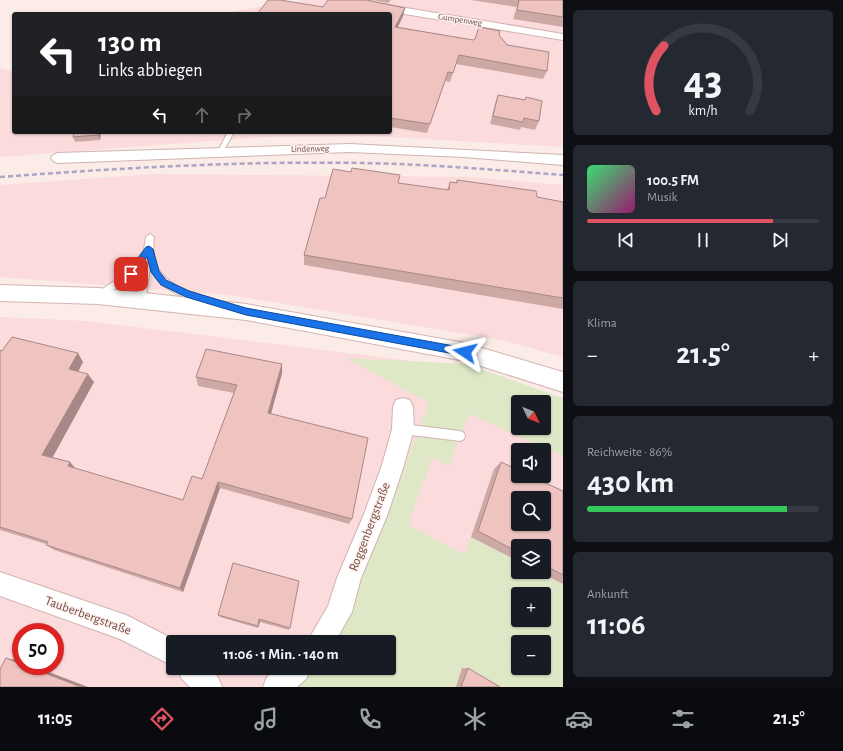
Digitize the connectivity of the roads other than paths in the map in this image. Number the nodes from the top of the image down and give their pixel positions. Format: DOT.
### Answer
graph roads {
  1 [pos="357,0"];
  2 [pos="563,37"];
  3 [pos="229,134"];
  4 [pos="221,151"];
  5 [pos="58,158"];
  6 [pos="563,160"];
  7 [pos="150,237"];
  8 [pos="149,249"];
  9 [pos="0,293"];
  10 [pos="98,296"];
  11 [pos="141,300"];
  12 [pos="246,312"];
  13 [pos="563,382"];
  14 [pos="403,418"];
  15 [pos="460,436"];
  16 [pos="0,584"];
  17 [pos="324,635"];
  18 [pos="166,648"];
  19 [pos="197,675"];
  20 [pos="290,675"];
  21 [pos="208,687"];
  22 [pos="277,687"];
  1 -- 2 [label="street, Gumpenweg"];
  3 -- 4 [label="lane"];
  4 -- 5 [label="street, Lindenweg"];
  4 -- 6 [label="street, Lindenweg"];
  7 -- 8 [label="lane"];
  8 -- 10 [label="lane"];
  8 -- 11 [label="lane"];
  8 -- 12 [label="lane"];
  9 -- 10 [label="main road"];
  10 -- 11 [label="main road"];
  11 -- 12 [label="main road"];
  12 -- 13 [label="main road"];
  14 -- 15 [label="lane"];
  14 -- 17 [label="street, Roggenbergstraße"];
  16 -- 18 [label="street, Tauberbergstraße"];
  19 -- 21 [label="street"];
  20 -- 22 [label="street"];
}
